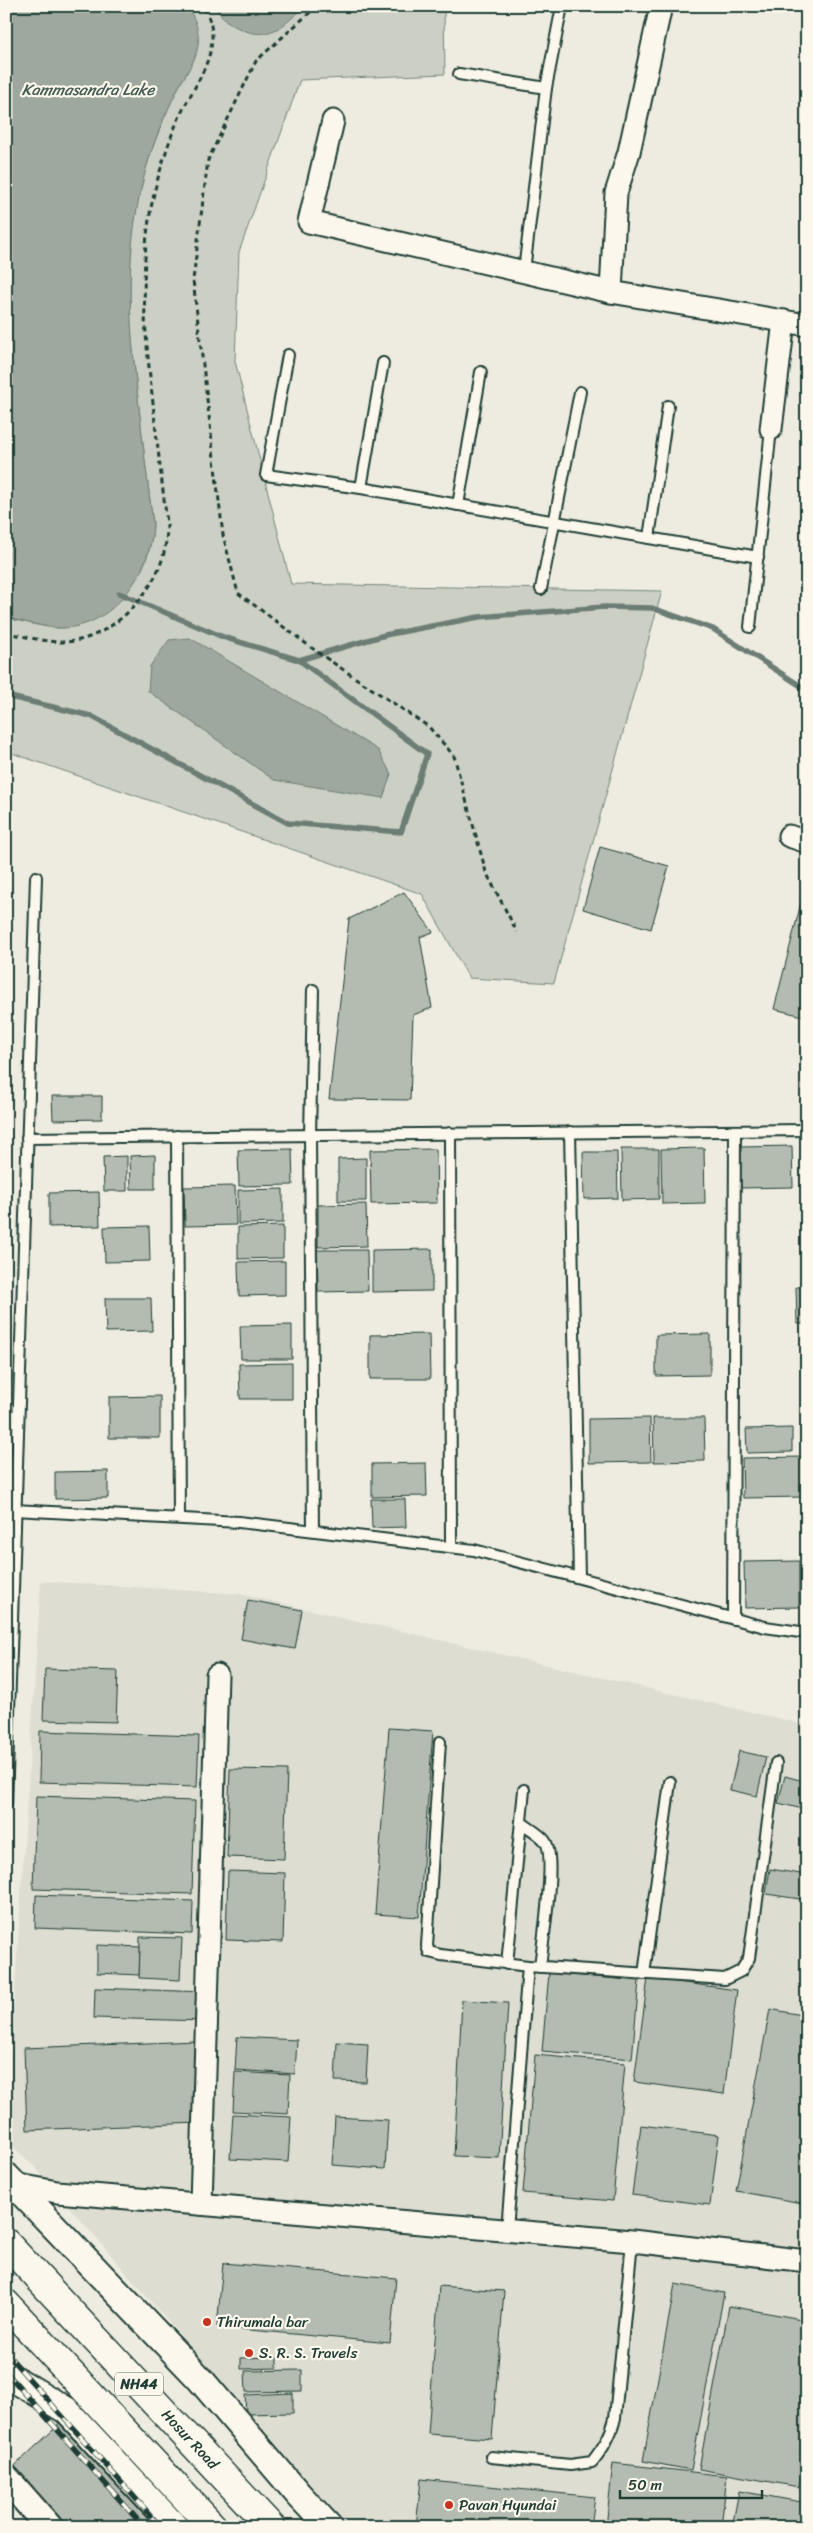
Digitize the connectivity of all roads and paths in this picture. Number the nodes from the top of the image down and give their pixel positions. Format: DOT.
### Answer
graph roads {
  1 [pos="203,6"];
  2 [pos="562,6"];
  3 [pos="661,6"];
  4 [pos="459,74"];
  5 [pos="546,88"];
  6 [pos="333,121"];
  7 [pos="524,271"];
  8 [pos="611,292"];
  9 [pos="784,321"];
  10 [pos="807,325"];
  11 [pos="288,354"];
  12 [pos="383,363"];
  13 [pos="481,372"];
  14 [pos="580,392"];
  15 [pos="668,406"];
  16 [pos="771,429"];
  17 [pos="361,488"];
  18 [pos="458,505"];
  19 [pos="554,522"];
  20 [pos="650,538"];
  21 [pos="758,557"];
  22 [pos="541,589"];
  23 [pos="750,628"];
  24 [pos="6,633"];
  25 [pos="36,876"];
  26 [pos="314,990"];
  27 [pos="807,1130"];
  28 [pos="735,1131"];
  29 [pos="570,1132"];
  30 [pos="450,1133"];
  31 [pos="310,1135"];
  32 [pos="177,1136"];
  33 [pos="27,1138"];
  34 [pos="14,1510"];
  35 [pos="179,1518"];
  36 [pos="313,1530"];
  37 [pos="451,1547"];
  38 [pos="578,1577"];
  39 [pos="733,1619"];
  40 [pos="807,1633"];
  41 [pos="218,1675"];
  42 [pos="440,1742"];
  43 [pos="776,1763"];
  44 [pos="670,1782"];
  45 [pos="524,1790"];
  46 [pos="6,1805"];
  47 [pos="521,1822"];
  48 [pos="507,1964"];
  49 [pos="528,1966"];
  50 [pos="540,1967"];
  51 [pos="644,1974"];
  52 [pos="10,2180"];
  53 [pos="201,2204"];
  54 [pos="507,2230"];
  55 [pos="632,2241"];
  56 [pos="6,2243"];
  57 [pos="807,2261"];
  58 [pos="6,2304"];
  59 [pos="6,2374"];
  60 [pos="491,2457"];
  61 [pos="6,2478"];
  62 [pos="299,2495"];
  63 [pos="49,2527"];
  64 [pos="175,2527"];
  65 [pos="213,2527"];
  66 [pos="270,2527"];
  67 [pos="306,2527"];
  68 [pos="329,2527"];
  1 -- 24 [label="path"];
  2 -- 5 [label="lane"];
  3 -- 8 [label="street"];
  4 -- 5 [label="lane"];
  5 -- 7 [label="lane"];
  6 -- 7 [label="street"];
  7 -- 8 [label="street"];
  8 -- 9 [label="street"];
  9 -- 10 [label="street"];
  9 -- 16 [label="street"];
  11 -- 17 [label="lane"];
  12 -- 17 [label="lane"];
  13 -- 18 [label="lane"];
  14 -- 19 [label="lane"];
  15 -- 20 [label="lane"];
  16 -- 21 [label="lane"];
  17 -- 18 [label="lane"];
  18 -- 19 [label="lane"];
  19 -- 20 [label="lane"];
  19 -- 22 [label="lane"];
  20 -- 21 [label="lane"];
  21 -- 23 [label="lane"];
  25 -- 33 [label="lane"];
  26 -- 31 [label="lane"];
  27 -- 28 [label="lane"];
  28 -- 29 [label="lane"];
  28 -- 39 [label="lane"];
  29 -- 30 [label="lane"];
  29 -- 38 [label="lane"];
  30 -- 31 [label="lane"];
  30 -- 37 [label="lane"];
  31 -- 32 [label="lane"];
  31 -- 36 [label="lane"];
  32 -- 33 [label="lane"];
  32 -- 35 [label="lane"];
  33 -- 34 [label="lane"];
  34 -- 35 [label="lane"];
  34 -- 46 [label="lane"];
  35 -- 36 [label="lane"];
  36 -- 37 [label="lane"];
  37 -- 38 [label="lane"];
  38 -- 39 [label="lane"];
  39 -- 40 [label="lane"];
  41 -- 53 [label="street"];
  42 -- 48 [label="lane"];
  43 -- 51 [label="lane"];
  44 -- 51 [label="lane"];
  45 -- 47 [label="lane"];
  47 -- 48 [label="lane"];
  47 -- 50 [label="lane"];
  48 -- 49 [label="lane"];
  49 -- 50 [label="lane"];
  49 -- 54 [label="lane"];
  50 -- 51 [label="lane"];
  52 -- 53 [label="street"];
  52 -- 62 [label="street"];
  53 -- 54 [label="street"];
  54 -- 55 [label="street"];
  55 -- 57 [label="street"];
  55 -- 60 [label="lane"];
  56 -- 66 [label="highway, Hosur Road / NH44"];
  58 -- 65 [label="highway, NH44"];
  59 -- 64 [label="street"];
  61 -- 63 [label="street"];
  62 -- 67 [label="street"];
  62 -- 68 [label="street"];
}
